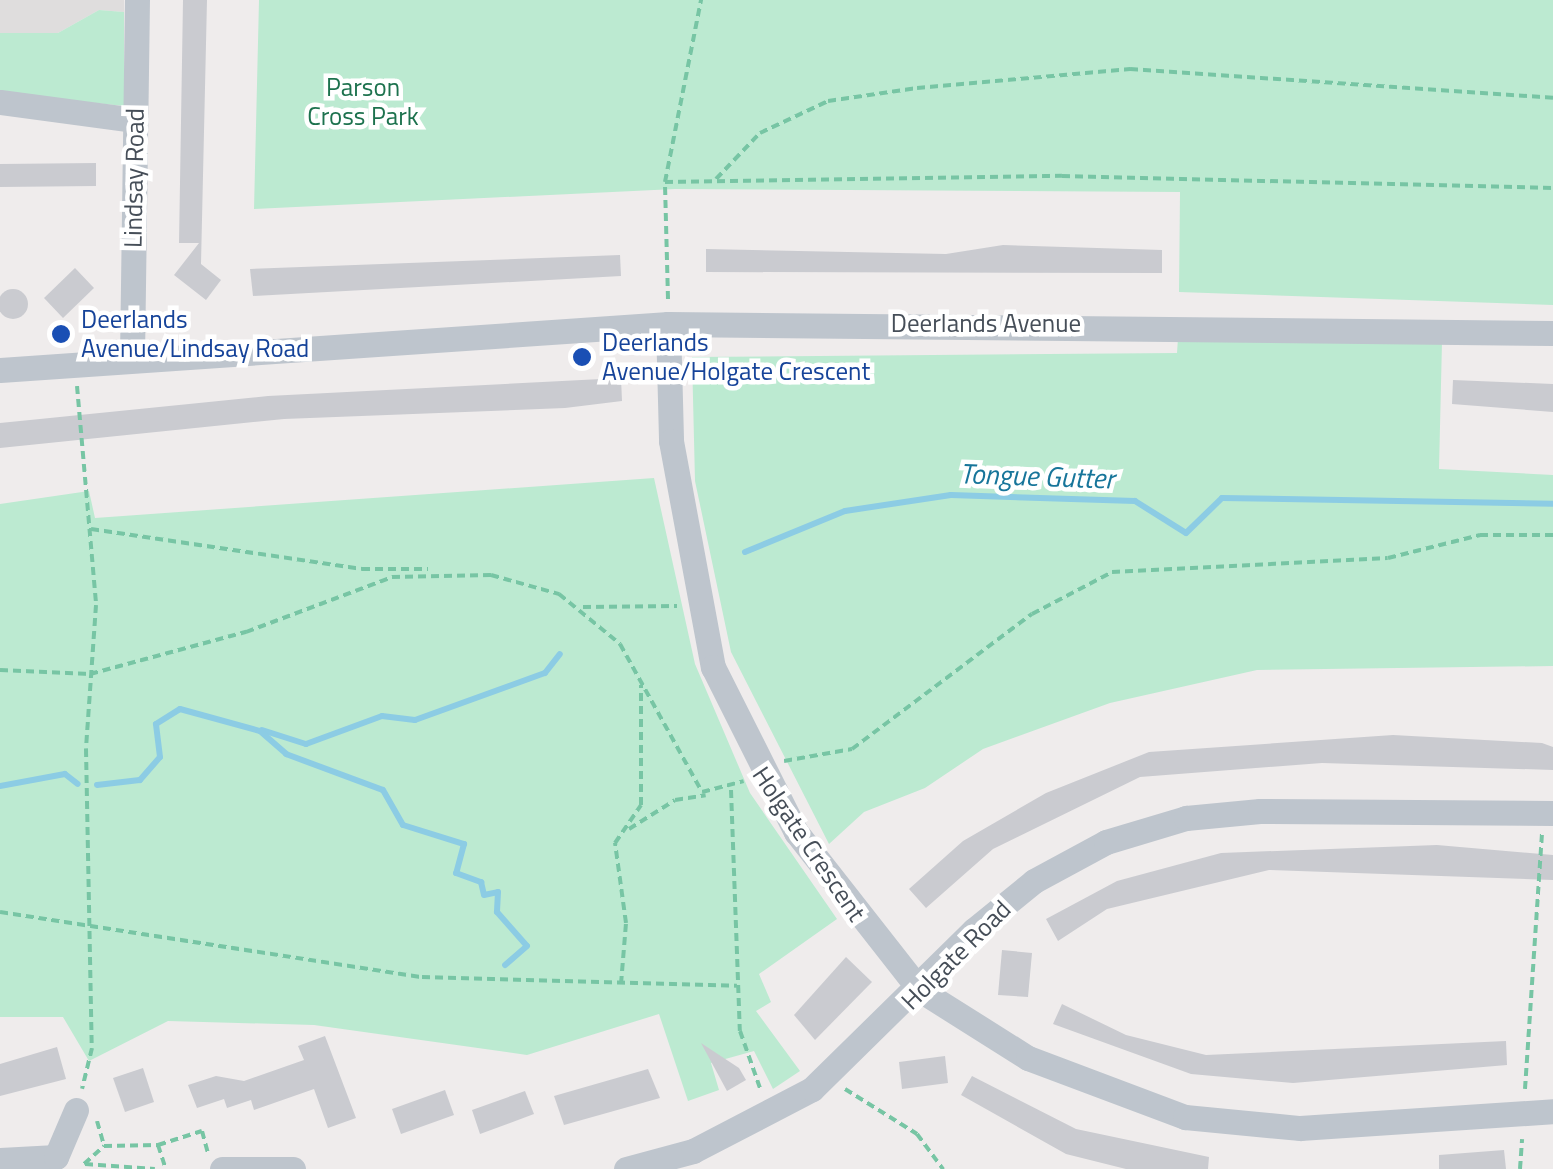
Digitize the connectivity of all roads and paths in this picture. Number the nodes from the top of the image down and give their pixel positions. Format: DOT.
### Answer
graph roads {
  1 [pos="137,0"];
  2 [pos="700,0"];
  3 [pos="1553,98"];
  4 [pos="0,102"];
  5 [pos="135,120"];
  6 [pos="716,179"];
  7 [pos="665,182"];
  8 [pos="1553,188"];
  9 [pos="668,324"];
  10 [pos="1553,333"];
  11 [pos="132,356"];
  12 [pos="74,362"];
  13 [pos="0,370"];
  14 [pos="90,528"];
  15 [pos="1553,536"];
  16 [pos="443,570"];
  17 [pos="696,603"];
  18 [pos="583,607"];
  19 [pos="0,670"];
  20 [pos="90,674"];
  21 [pos="640,682"];
  22 [pos="760,772"];
  23 [pos="731,789"];
  24 [pos="713,794"];
  25 [pos="1548,813"];
  26 [pos="630,829"];
  27 [pos="0,912"];
  28 [pos="90,927"];
  29 [pos="620,984"];
  30 [pos="738,986"];
  31 [pos="920,990"];
  32 [pos="827,1078"];
  33 [pos="1523,1108"];
  34 [pos="76,1110"];
  35 [pos="1553,1110"];
  36 [pos="771,1113"];
  37 [pos="158,1145"];
  38 [pos="56,1157"];
  39 [pos="0,1160"];
  40 [pos="84,1164"];
  41 [pos="667,1164"];
  42 [pos="154,1169"];
  43 [pos="166,1169"];
  44 [pos="212,1169"];
  45 [pos="222,1169"];
  46 [pos="293,1169"];
  47 [pos="626,1169"];
  48 [pos="943,1169"];
  49 [pos="1520,1169"];
  1 -- 5 [label="street, Lindsay Road"];
  2 -- 7 [label="path"];
  3 -- 6 [label="path"];
  4 -- 5 [label="street"];
  5 -- 11 [label="street, Lindsay Road"];
  6 -- 7 [label="path"];
  6 -- 8 [label="path"];
  7 -- 9 [label="path"];
  9 -- 10 [label="street, Deerlands Avenue"];
  9 -- 11 [label="street, Deerlands Avenue"];
  9 -- 17 [label="street, Holgate Crescent"];
  11 -- 12 [label="street, Deerlands Avenue"];
  12 -- 13 [label="street, Deerlands Avenue"];
  12 -- 14 [label="path"];
  14 -- 16 [label="path"];
  14 -- 20 [label="path"];
  15 -- 22 [label="path"];
  16 -- 18 [label="path"];
  16 -- 20 [label="path"];
  17 -- 18 [label="path"];
  17 -- 22 [label="street, Holgate Crescent"];
  18 -- 21 [label="path"];
  19 -- 20 [label="path"];
  20 -- 28 [label="path"];
  21 -- 24 [label="path"];
  21 -- 26 [label="path"];
  22 -- 23 [label="path"];
  22 -- 31 [label="street, Holgate Crescent"];
  23 -- 24 [label="path"];
  23 -- 30 [label="path"];
  24 -- 26 [label="path"];
  25 -- 31 [label="street, Holgate Road"];
  25 -- 33 [label="path"];
  26 -- 29 [label="path"];
  27 -- 28 [label="path"];
  28 -- 29 [label="path"];
  28 -- 34 [label="path"];
  29 -- 30 [label="path"];
  30 -- 36 [label="path"];
  31 -- 32 [label="street, Holgate Road"];
  31 -- 33 [label="street, Holgate Crescent"];
  32 -- 36 [label="street, Holgate Road"];
  32 -- 48 [label="path"];
  33 -- 35 [label="street, Holgate Crescent"];
  33 -- 49 [label="path"];
  34 -- 38 [label="street"];
  36 -- 41 [label="street, Holgate Road"];
  37 -- 40 [label="path"];
  37 -- 43 [label="path"];
  37 -- 44 [label="path"];
  38 -- 39 [label="street"];
  38 -- 40 [label="path"];
  40 -- 42 [label="path"];
  41 -- 47 [label="street, Holgate Road"];
  45 -- 46 [label="street"];
}
